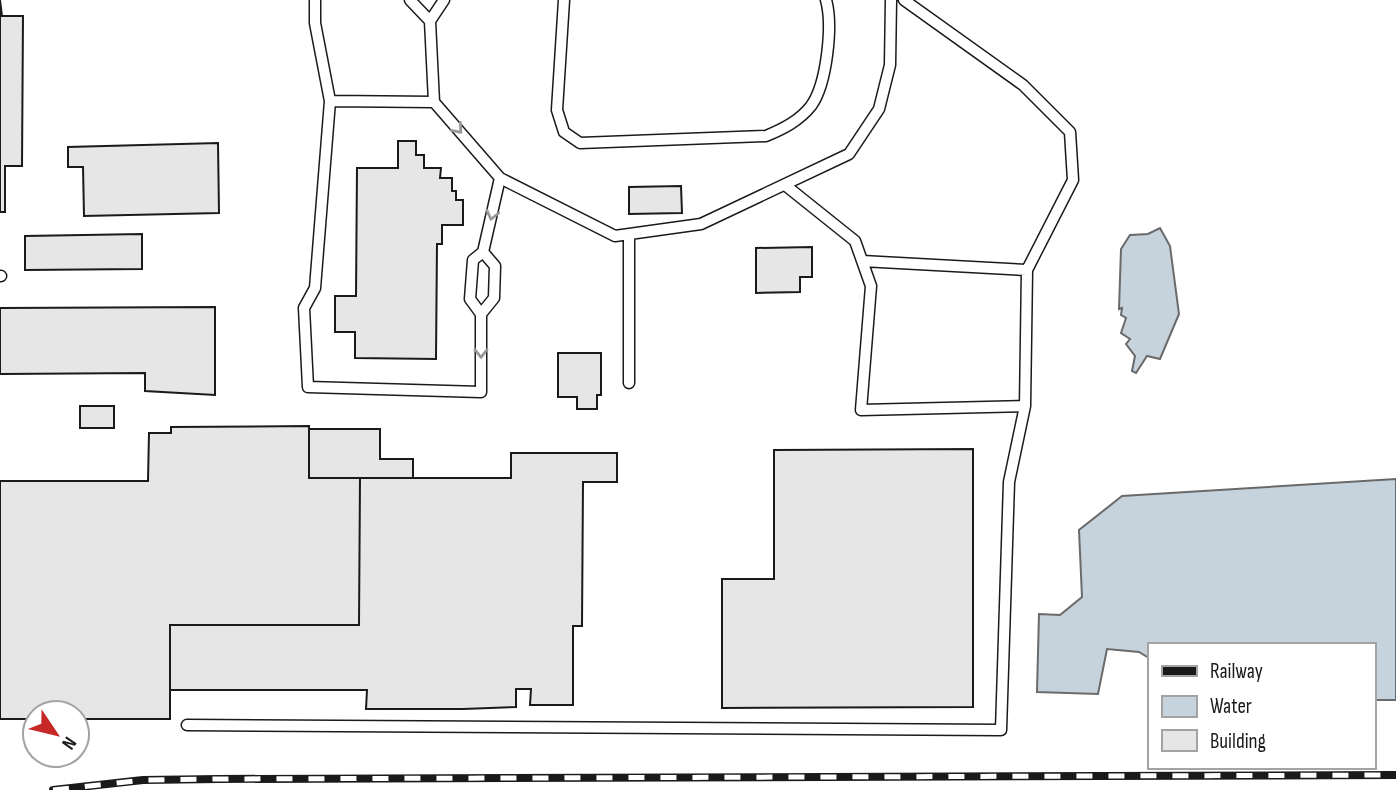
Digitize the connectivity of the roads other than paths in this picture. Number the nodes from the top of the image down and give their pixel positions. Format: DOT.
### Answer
graph roads {
  1 [pos="315,0"];
  2 [pos="410,0"];
  3 [pos="444,0"];
  4 [pos="565,0"];
  5 [pos="826,0"];
  6 [pos="891,0"];
  7 [pos="904,0"];
  8 [pos="430,21"];
  9 [pos="330,101"];
  10 [pos="434,102"];
  11 [pos="500,178"];
  12 [pos="785,185"];
  13 [pos="629,234"];
  14 [pos="483,252"];
  15 [pos="862,261"];
  16 [pos="1027,270"];
  17 [pos="481,314"];
  18 [pos="629,383"];
  19 [pos="1025,406"];
  20 [pos="187,725"];
  1 -- 9 [label="lane"];
  2 -- 8 [label="lane"];
  3 -- 8 [label="lane"];
  4 -- 5 [label="lane"];
  6 -- 12 [label="lane"];
  7 -- 16 [label="lane"];
  8 -- 10 [label="lane"];
  9 -- 10 [label="lane"];
  17 -- 9 [label="lane, one-way"];
  10 -- 11 [label="lane, one-way"];
  11 -- 13 [label="lane"];
  11 -- 14 [label="lane, one-way"];
  12 -- 13 [label="lane"];
  12 -- 15 [label="lane"];
  13 -- 18 [label="lane"];
  14 -- 17 [label="lane"];
  14 -- 17 [label="lane"];
  15 -- 16 [label="lane"];
  15 -- 19 [label="lane"];
  16 -- 19 [label="lane"];
  19 -- 20 [label="lane"];
}
